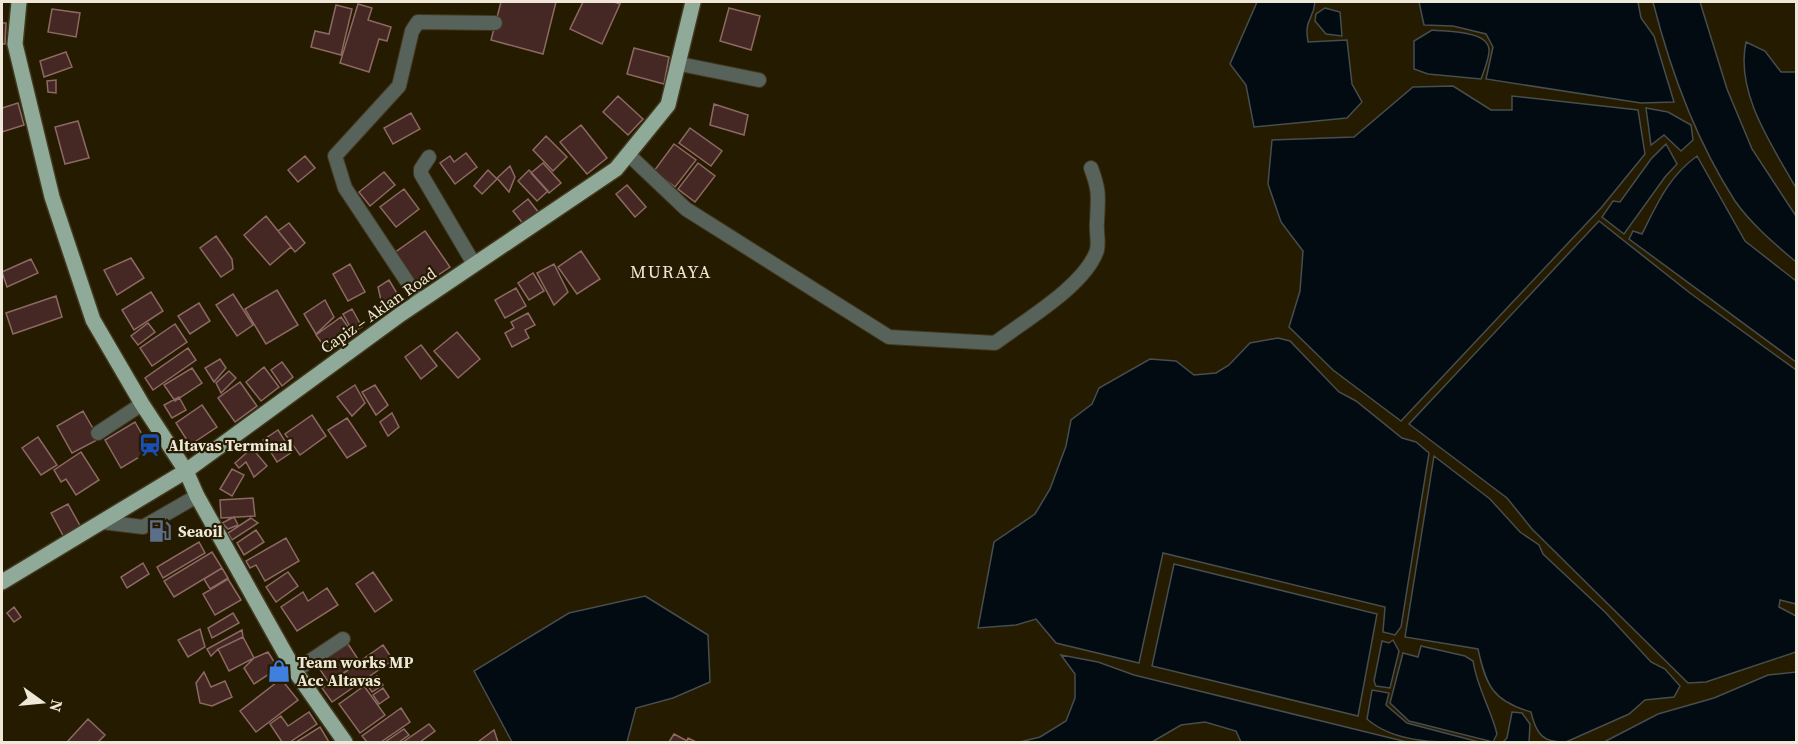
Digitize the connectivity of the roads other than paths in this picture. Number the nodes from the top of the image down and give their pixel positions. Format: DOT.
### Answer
graph roads {
  1 [pos="19,2"];
  2 [pos="693,2"];
  3 [pos="495,23"];
  4 [pos="680,64"];
  5 [pos="759,80"];
  6 [pos="629,155"];
  7 [pos="429,157"];
  8 [pos="1091,168"];
  9 [pos="474,264"];
  10 [pos="420,301"];
  11 [pos="142,404"];
  12 [pos="98,433"];
  13 [pos="186,471"];
  14 [pos="198,496"];
  15 [pos="102,522"];
  16 [pos="2,582"];
  17 [pos="343,639"];
  18 [pos="295,671"];
  19 [pos="345,742"];
  1 -- 11 [label="main road"];
  2 -- 4 [label="main road, Capiz – Aklan Road"];
  3 -- 10 [label="street"];
  4 -- 5 [label="street"];
  4 -- 6 [label="main road, Capiz – Aklan Road"];
  6 -- 8 [label="street"];
  6 -- 9 [label="main road, Capiz – Aklan Road"];
  7 -- 9 [label="street"];
  9 -- 10 [label="main road, Capiz – Aklan Road"];
  10 -- 13 [label="main road, Capiz – Aklan Road"];
  11 -- 12 [label="street"];
  11 -- 13 [label="main road"];
  13 -- 14 [label="main road"];
  13 -- 15 [label="main road, Capiz – Aklan Road"];
  14 -- 15 [label="street"];
  14 -- 18 [label="main road"];
  15 -- 16 [label="main road, Capiz – Aklan Road"];
  17 -- 18 [label="street"];
  18 -- 19 [label="main road"];
}
